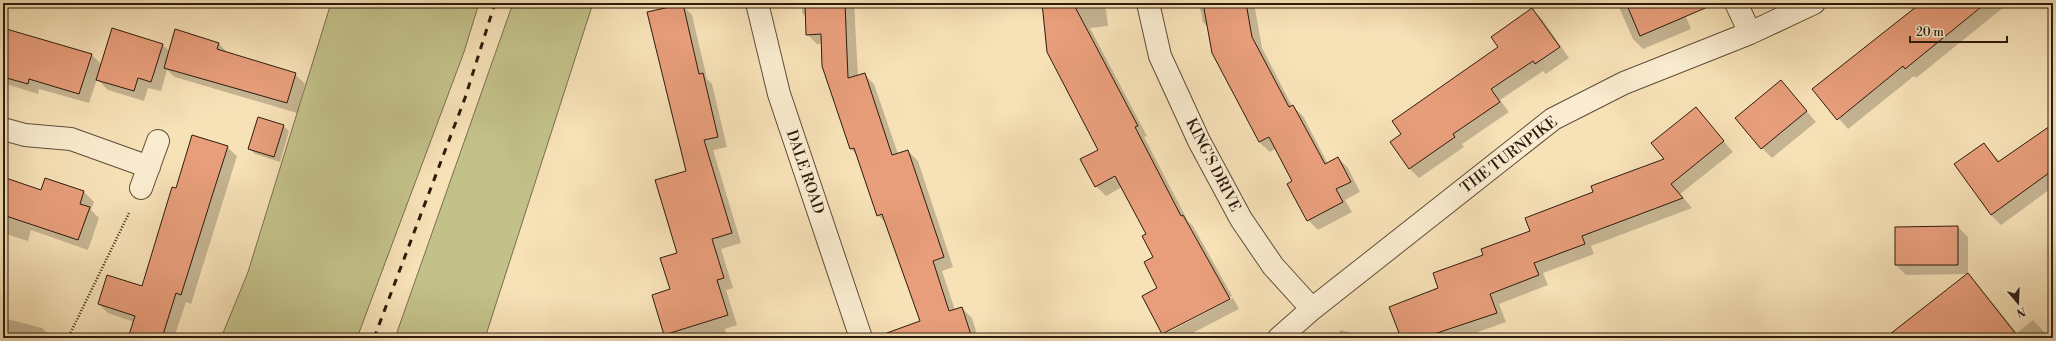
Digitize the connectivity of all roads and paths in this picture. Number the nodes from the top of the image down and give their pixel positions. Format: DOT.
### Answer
graph roads {
  1 [pos="757,3"];
  2 [pos="1148,3"];
  3 [pos="1736,3"];
  4 [pos="1814,3"];
  5 [pos="1750,33"];
  6 [pos="3,129"];
  7 [pos="158,141"];
  8 [pos="149,167"];
  9 [pos="141,188"];
  10 [pos="1312,309"];
  11 [pos="68,338"];
  12 [pos="861,338"];
  13 [pos="1279,338"];
  1 -- 12 [label="street, DALE ROAD"];
  2 -- 10 [label="street, KING'S DRIVE"];
  3 -- 5 [label="street"];
  4 -- 5 [label="street, THE TURNPIKE"];
  5 -- 10 [label="street, THE TURNPIKE"];
  6 -- 8 [label="street"];
  7 -- 8 [label="street"];
  8 -- 9 [label="street"];
  9 -- 11 [label="path"];
  10 -- 13 [label="street, THE TURNPIKE"];
}
